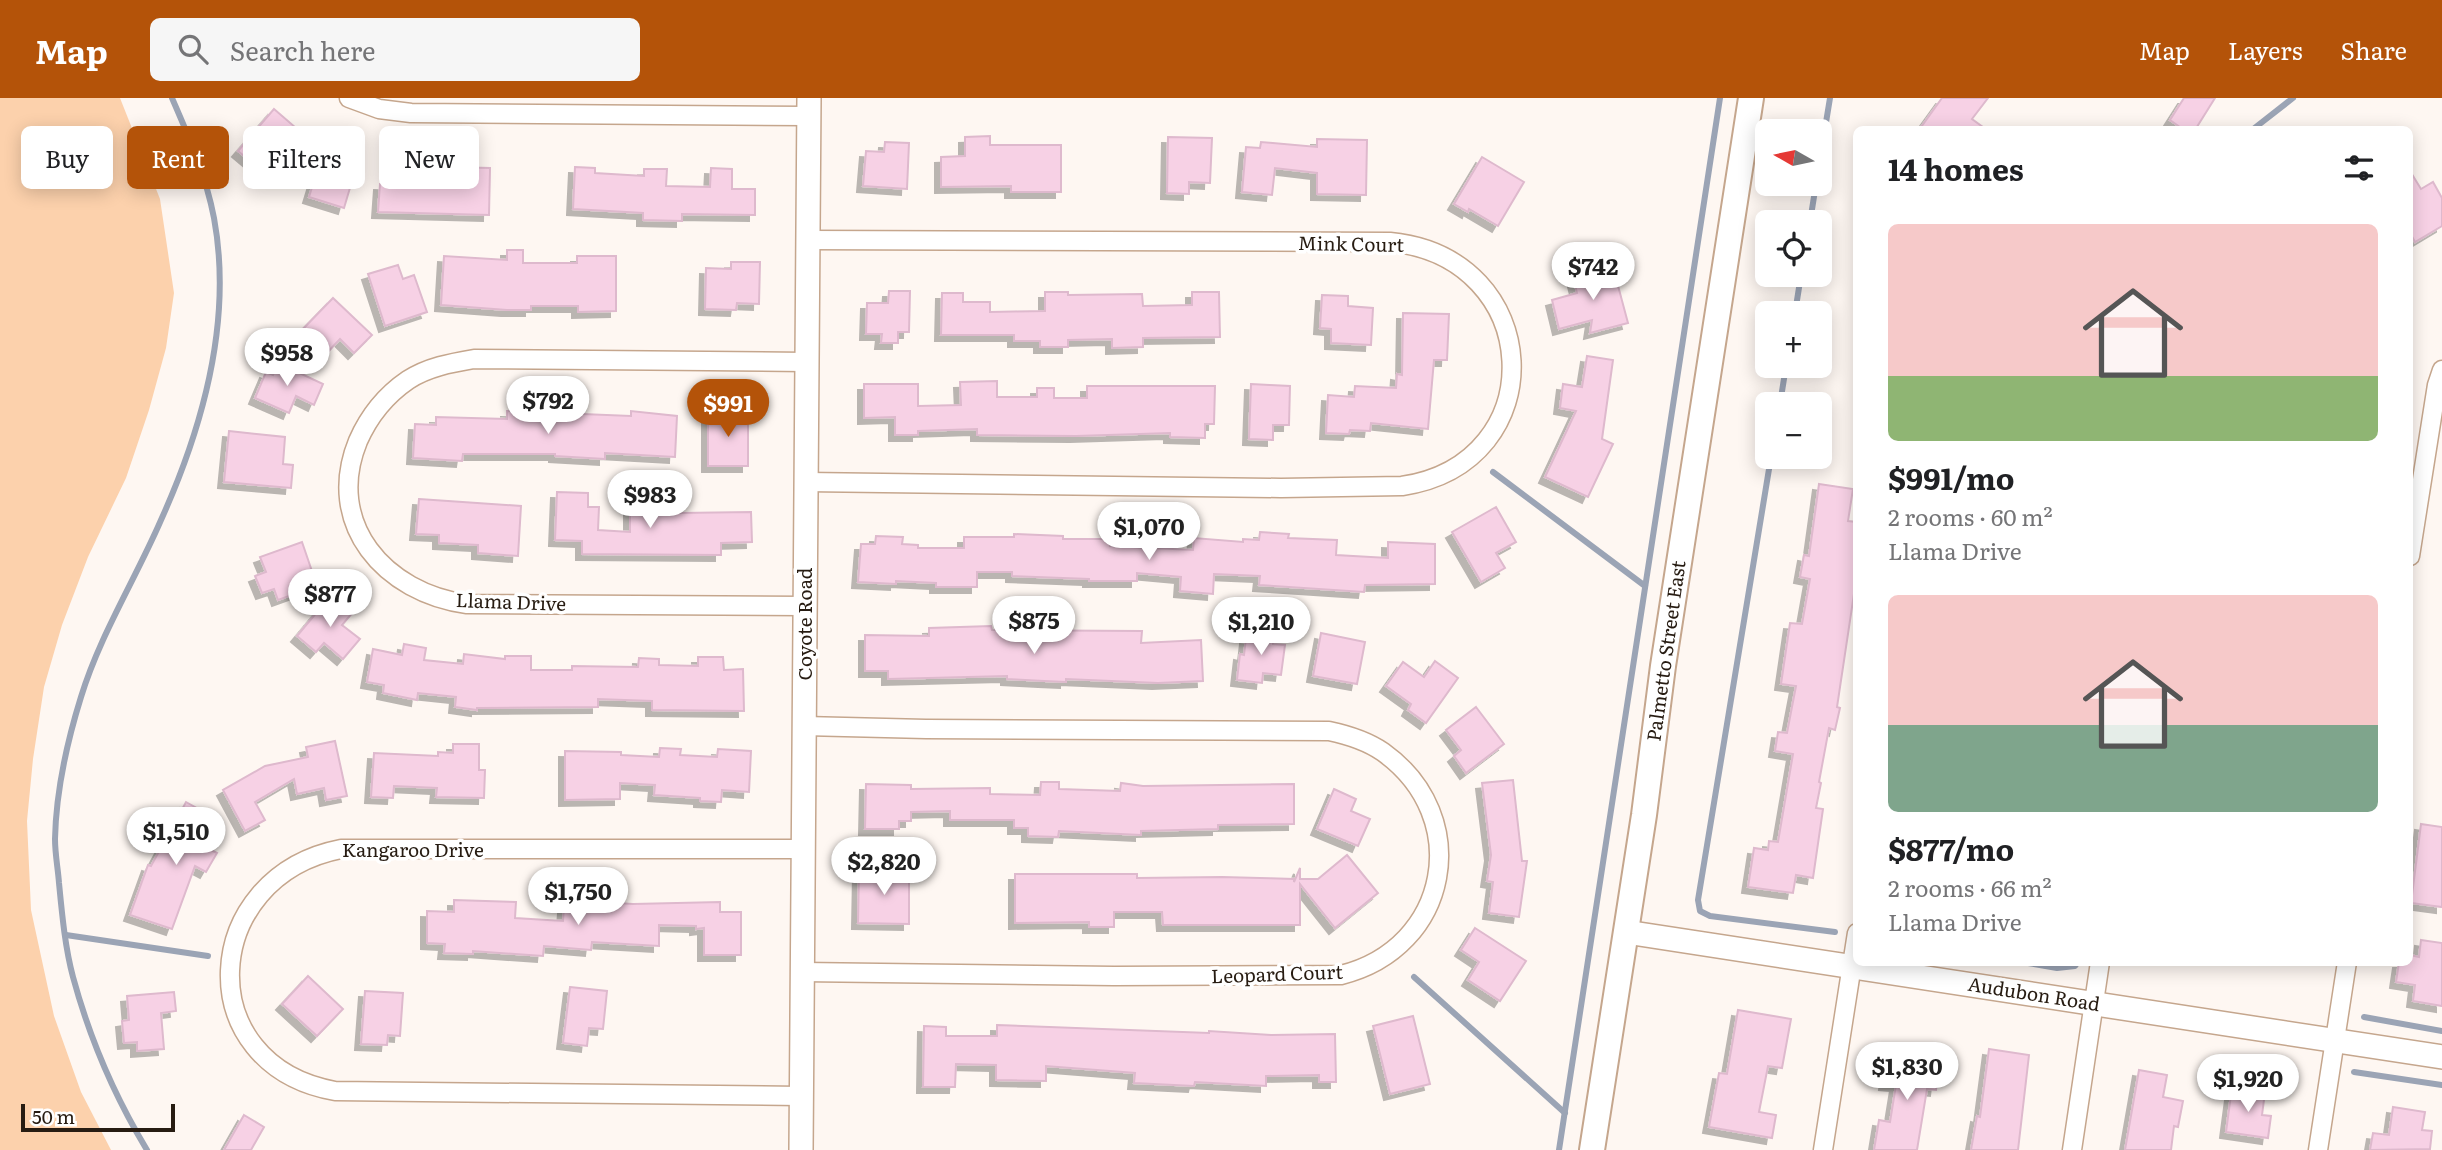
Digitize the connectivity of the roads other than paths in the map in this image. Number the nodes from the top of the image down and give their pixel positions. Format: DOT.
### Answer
graph roads {
  1 [pos="349,98"];
  2 [pos="1751,98"];
  3 [pos="808,107"];
  4 [pos="807,240"];
  5 [pos="806,362"];
  6 [pos="2442,370"];
  7 [pos="806,482"];
  8 [pos="2413,537"];
  9 [pos="805,606"];
  10 [pos="804,726"];
  11 [pos="803,849"];
  12 [pos="1626,932"];
  13 [pos="1853,959"];
  14 [pos="1852,966"];
  15 [pos="2099,966"];
  16 [pos="2346,966"];
  17 [pos="802,972"];
  18 [pos="2094,1003"];
  19 [pos="2335,1040"];
  20 [pos="2442,1057"];
  21 [pos="801,1097"];
  22 [pos="801,1150"];
  23 [pos="1592,1150"];
  24 [pos="1823,1150"];
  25 [pos="2072,1150"];
  26 [pos="2318,1150"];
  1 -- 3 [label="street"];
  2 -- 12 [label="main road, Palmetto Street East"];
  3 -- 4 [label="street, Coyote Road"];
  4 -- 5 [label="street, Coyote Road"];
  4 -- 7 [label="street, Mink Court"];
  5 -- 7 [label="street, Coyote Road"];
  5 -- 9 [label="street, Llama Drive"];
  6 -- 8 [label="street"];
  7 -- 9 [label="street, Coyote Road"];
  9 -- 10 [label="street, Coyote Road"];
  10 -- 11 [label="street, Coyote Road"];
  10 -- 17 [label="street, Leopard Court"];
  11 -- 17 [label="street, Coyote Road"];
  11 -- 21 [label="street, Kangaroo Drive"];
  12 -- 14 [label="street, Audubon Road"];
  12 -- 23 [label="main road, Palmetto Street East"];
  13 -- 14 [label="street"];
  14 -- 18 [label="street, Audubon Road"];
  14 -- 24 [label="street"];
  15 -- 18 [label="street"];
  16 -- 19 [label="street"];
  17 -- 21 [label="street, Coyote Road"];
  18 -- 19 [label="street, Audubon Road"];
  18 -- 25 [label="street"];
  19 -- 20 [label="street, Audubon Road"];
  19 -- 26 [label="street"];
  21 -- 22 [label="street, Coyote Road"];
}
